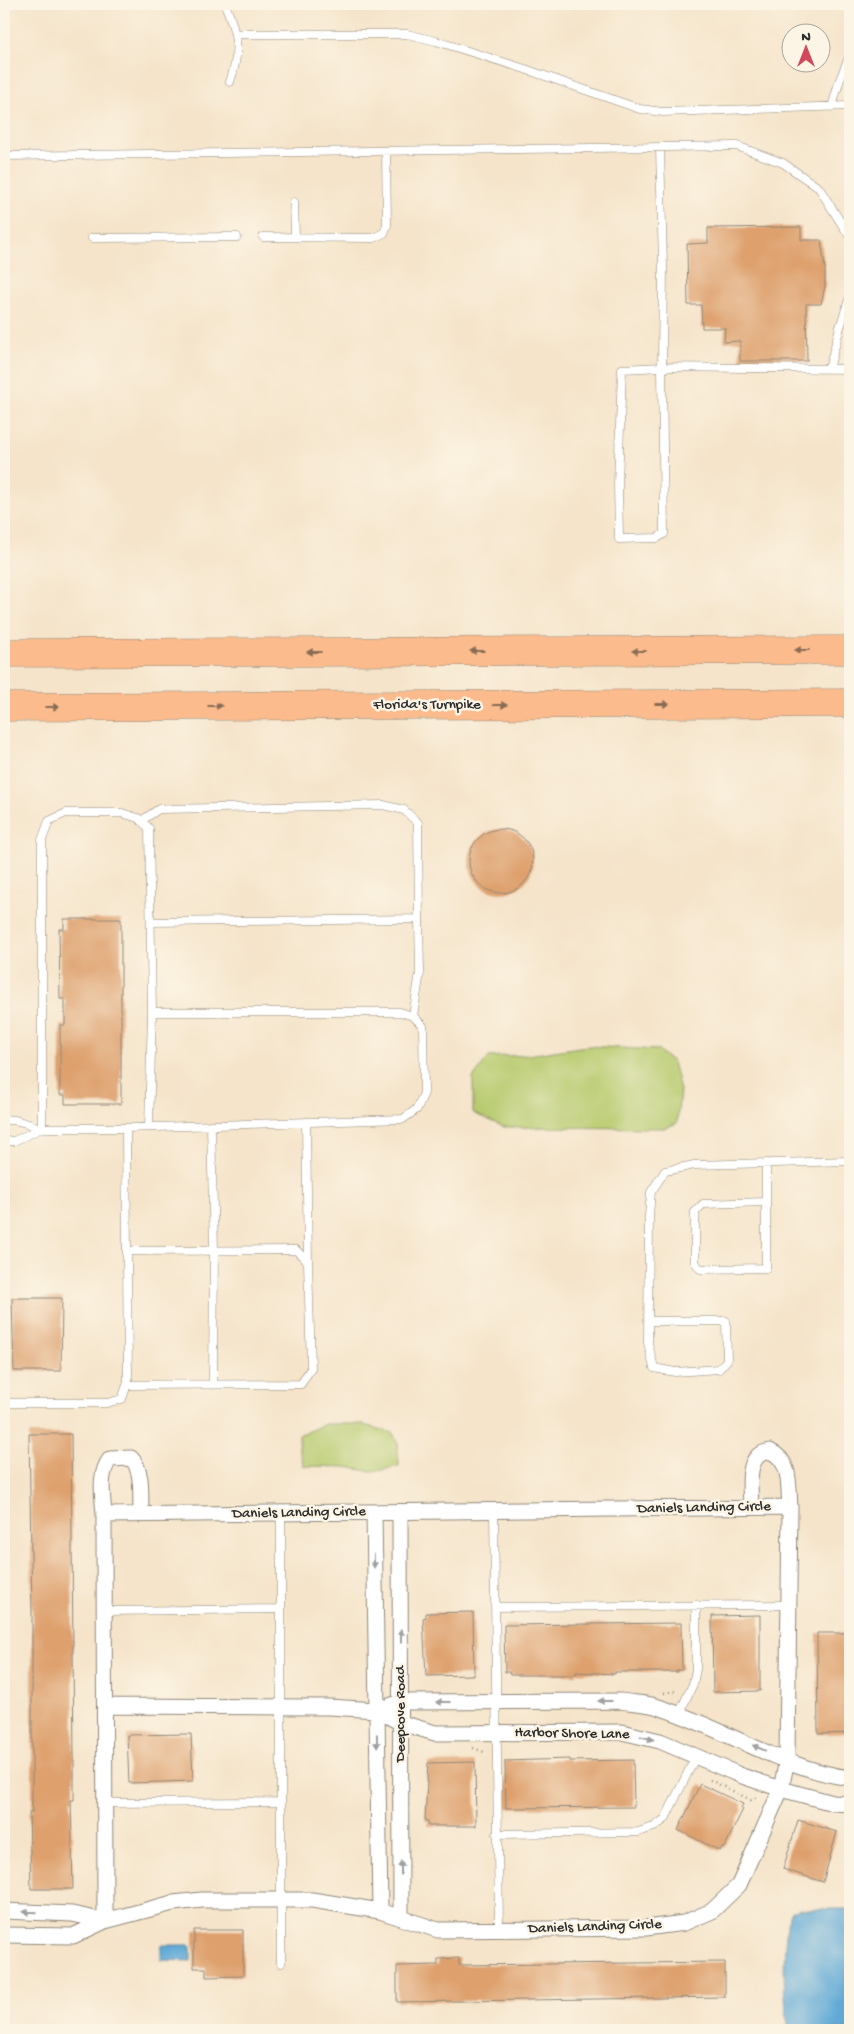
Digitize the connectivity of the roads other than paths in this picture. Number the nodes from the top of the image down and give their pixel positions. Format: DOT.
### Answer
graph roads {
  1 [pos="225,4"];
  2 [pos="236,34"];
  3 [pos="850,55"];
  4 [pos="230,82"];
  5 [pos="850,106"];
  6 [pos="832,107"];
  7 [pos="660,148"];
  8 [pos="386,151"];
  9 [pos="4,156"];
  10 [pos="294,202"];
  11 [pos="237,237"];
  12 [pos="263,237"];
  13 [pos="295,237"];
  14 [pos="850,237"];
  15 [pos="92,238"];
  16 [pos="850,298"];
  17 [pos="662,367"];
  18 [pos="829,369"];
  19 [pos="850,369"];
  20 [pos="850,650"];
  21 [pos="4,653"];
  22 [pos="850,703"];
  23 [pos="4,707"];
  24 [pos="141,821"];
  25 [pos="419,919"];
  26 [pos="151,922"];
  27 [pos="152,1012"];
  28 [pos="413,1016"];
  29 [pos="4,1120"];
  30 [pos="306,1122"];
  31 [pos="211,1125"];
  32 [pos="149,1127"];
  33 [pos="42,1128"];
  34 [pos="126,1128"];
  35 [pos="4,1141"];
  36 [pos="850,1161"];
  37 [pos="766,1163"];
  38 [pos="766,1202"];
  39 [pos="214,1250"];
  40 [pos="127,1251"];
  41 [pos="308,1262"];
  42 [pos="649,1321"];
  43 [pos="127,1385"];
  44 [pos="213,1385"];
  45 [pos="4,1403"];
  46 [pos="751,1507"];
  47 [pos="790,1507"];
  48 [pos="494,1510"];
  49 [pos="374,1512"];
  50 [pos="400,1512"];
  51 [pos="281,1513"];
  52 [pos="141,1514"];
  53 [pos="104,1515"];
  54 [pos="696,1605"];
  55 [pos="788,1605"];
  56 [pos="495,1607"];
  57 [pos="281,1609"];
  58 [pos="105,1611"];
  59 [pos="401,1702"];
  60 [pos="496,1702"];
  61 [pos="106,1706"];
  62 [pos="281,1707"];
  63 [pos="377,1710"];
  64 [pos="679,1714"];
  65 [pos="401,1723"];
  66 [pos="496,1733"];
  67 [pos="696,1756"];
  68 [pos="787,1760"];
  69 [pos="844,1777"];
  70 [pos="779,1795"];
  71 [pos="281,1802"];
  72 [pos="106,1803"];
  73 [pos="833,1803"];
  74 [pos="850,1804"];
  75 [pos="498,1834"];
  76 [pos="281,1900"];
  77 [pos="4,1911"];
  78 [pos="380,1911"];
  79 [pos="56,1913"];
  80 [pos="400,1917"];
  81 [pos="105,1921"];
  82 [pos="499,1930"];
  83 [pos="4,1935"];
  84 [pos="56,1936"];
  85 [pos="281,1963"];
  1 -- 2 [label="lane"];
  2 -- 4 [label="lane"];
  2 -- 6 [label="lane"];
  3 -- 6 [label="lane"];
  5 -- 6 [label="lane"];
  7 -- 8 [label="lane"];
  7 -- 14 [label="lane"];
  7 -- 17 [label="lane"];
  8 -- 9 [label="lane"];
  8 -- 13 [label="lane"];
  10 -- 13 [label="lane"];
  11 -- 15 [label="lane"];
  12 -- 13 [label="lane"];
  16 -- 18 [label="lane"];
  17 -- 17 [label="lane"];
  17 -- 18 [label="lane"];
  18 -- 19 [label="lane"];
  20 -- 21 [label="highway, one-way"];
  23 -- 22 [label="highway, Florida's Turnpike, one-way"];
  24 -- 25 [label="lane"];
  24 -- 26 [label="lane"];
  24 -- 33 [label="lane"];
  25 -- 26 [label="lane"];
  25 -- 28 [label="lane"];
  26 -- 27 [label="lane"];
  27 -- 28 [label="lane"];
  27 -- 32 [label="lane"];
  28 -- 30 [label="lane"];
  29 -- 33 [label="lane"];
  30 -- 31 [label="lane"];
  30 -- 41 [label="lane"];
  31 -- 32 [label="lane"];
  31 -- 39 [label="lane"];
  32 -- 34 [label="lane"];
  33 -- 34 [label="lane"];
  33 -- 35 [label="lane"];
  34 -- 40 [label="lane"];
  36 -- 37 [label="lane"];
  37 -- 38 [label="lane"];
  37 -- 42 [label="lane"];
  38 -- 38 [label="lane"];
  39 -- 40 [label="lane"];
  39 -- 41 [label="lane"];
  39 -- 44 [label="lane"];
  40 -- 43 [label="lane"];
  41 -- 44 [label="lane"];
  42 -- 42 [label="lane"];
  43 -- 44 [label="lane"];
  43 -- 45 [label="lane"];
  46 -- 47 [label="street, Daniels Landing Circle"];
  46 -- 47 [label="street"];
  46 -- 48 [label="street, Daniels Landing Circle"];
  47 -- 55 [label="street, Daniels Landing Circle"];
  48 -- 50 [label="street, Daniels Landing Circle"];
  48 -- 56 [label="lane"];
  49 -- 50 [label="street, Daniels Landing Circle"];
  49 -- 51 [label="street, Daniels Landing Circle"];
  49 -- 63 [label="street, Deepcove Road, one-way"];
  59 -- 50 [label="street, Deepcove Road, one-way"];
  51 -- 52 [label="street, Daniels Landing Circle"];
  51 -- 57 [label="lane"];
  52 -- 53 [label="street, Daniels Landing Circle"];
  52 -- 53 [label="street"];
  53 -- 58 [label="street"];
  54 -- 55 [label="lane"];
  54 -- 56 [label="lane"];
  54 -- 64 [label="lane"];
  55 -- 68 [label="street, Daniels Landing Circle"];
  56 -- 60 [label="lane"];
  57 -- 58 [label="lane"];
  57 -- 62 [label="lane"];
  58 -- 61 [label="street"];
  60 -- 59 [label="street, Harbor Shore Lane, one-way"];
  59 -- 63 [label="street, Harbor Shore Lane"];
  59 -- 65 [label="street, Deepcove Road"];
  64 -- 60 [label="street, Harbor Shore Lane, one-way"];
  60 -- 66 [label="lane"];
  61 -- 62 [label="street, Harbor Shore Lane"];
  61 -- 72 [label="street"];
  62 -- 63 [label="street, Harbor Shore Lane"];
  62 -- 71 [label="lane"];
  63 -- 65 [label="street, Harbor Shore Lane"];
  63 -- 78 [label="street, Deepcove Road, one-way"];
  68 -- 64 [label="street, Harbor Shore Lane, one-way"];
  65 -- 66 [label="street, Harbor Shore Lane"];
  80 -- 65 [label="street, Deepcove Road, one-way"];
  66 -- 67 [label="street, Harbor Shore Lane, one-way"];
  66 -- 75 [label="lane"];
  67 -- 70 [label="street, Harbor Shore Lane"];
  67 -- 75 [label="lane"];
  68 -- 69 [label="street, Harbor Shore Lane"];
  68 -- 70 [label="street, Daniels Landing Circle"];
  69 -- 73 [label="street"];
  70 -- 73 [label="street, Harbor Shore Lane"];
  70 -- 82 [label="street, Daniels Landing Circle"];
  71 -- 72 [label="lane"];
  71 -- 76 [label="lane"];
  72 -- 81 [label="street"];
  73 -- 74 [label="street, Harbor Shore Lane"];
  75 -- 82 [label="lane"];
  76 -- 78 [label="street, Daniels Landing Circle"];
  76 -- 81 [label="street, Daniels Landing Circle"];
  76 -- 85 [label="lane"];
  79 -- 77 [label="street, Daniels Landing Circle, one-way"];
  78 -- 80 [label="street, Daniels Landing Circle"];
  79 -- 81 [label="street, Daniels Landing Circle"];
  79 -- 84 [label="street"];
  80 -- 82 [label="street, Daniels Landing Circle"];
  81 -- 84 [label="street, Daniels Landing Circle"];
  83 -- 84 [label="street, Daniels Landing Circle"];
}
